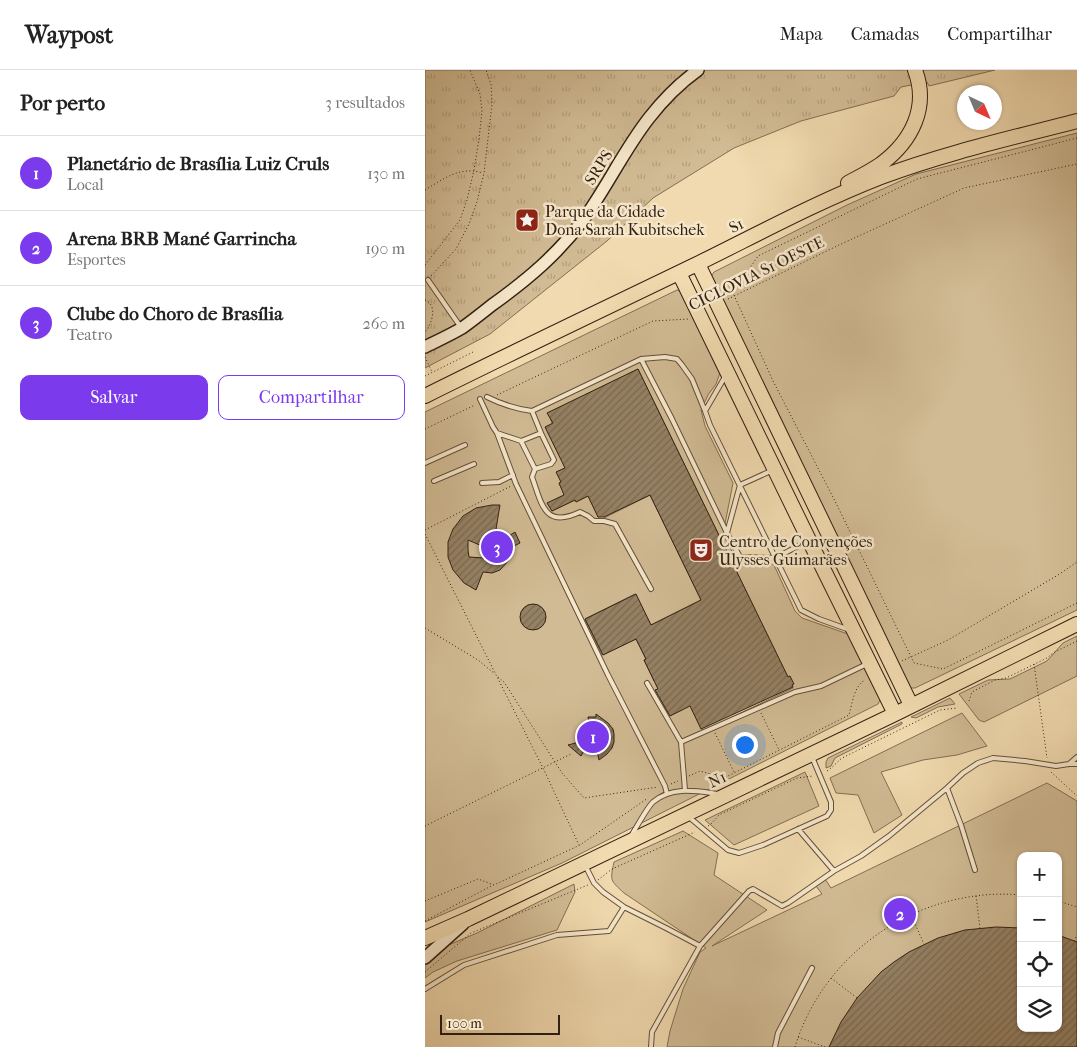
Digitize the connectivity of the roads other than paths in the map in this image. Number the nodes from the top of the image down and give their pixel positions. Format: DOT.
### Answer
graph roads {
  1 [pos="698,70"];
  2 [pos="915,70"];
  3 [pos="1077,121"];
  4 [pos="801,212"];
  5 [pos="698,264"];
  6 [pos="679,273"];
  7 [pos="428,280"];
  8 [pos="725,319"];
  9 [pos="462,328"];
  10 [pos="706,328"];
  11 [pos="425,348"];
  12 [pos="641,359"];
  13 [pos="728,373"];
  14 [pos="425,396"];
  15 [pos="489,397"];
  16 [pos="481,401"];
  17 [pos="532,411"];
  18 [pos="705,411"];
  19 [pos="497,433"];
  20 [pos="541,433"];
  21 [pos="521,441"];
  22 [pos="465,445"];
  23 [pos="425,463"];
  24 [pos="474,464"];
  25 [pos="535,469"];
  26 [pos="775,469"];
  27 [pos="513,475"];
  28 [pos="434,481"];
  29 [pos="482,483"];
  30 [pos="740,485"];
  31 [pos="727,533"];
  32 [pos="807,538"];
  33 [pos="775,558"];
  34 [pos="651,589"];
  35 [pos="1077,624"];
  36 [pos="854,631"];
  37 [pos="892,659"];
  38 [pos="870,662"];
  39 [pos="647,683"];
  40 [pos="911,705"];
  41 [pos="895,714"];
  42 [pos="681,742"];
  43 [pos="811,754"];
  44 [pos="1077,757"];
  45 [pos="1069,764"];
  46 [pos="1077,764"];
  47 [pos="947,788"];
  48 [pos="685,790"];
  49 [pos="667,794"];
  50 [pos="724,795"];
  51 [pos="685,814"];
  52 [pos="798,830"];
  53 [pos="627,842"];
  54 [pos="583,863"];
  55 [pos="834,870"];
  56 [pos="975,870"];
  57 [pos="624,907"];
  58 [pos="468,919"];
  59 [pos="425,938"];
  60 [pos="700,946"];
  61 [pos="425,958"];
  62 [pos="813,968"];
  63 [pos="425,990"];
  64 [pos="651,1047"];
  65 [pos="775,1047"];
  1 -- 9 [label="main road, SRPS"];
  2 -- 4 [label="highway"];
  3 -- 4 [label="highway, S1"];
  4 -- 5 [label="highway, S1"];
  5 -- 6 [label="highway, S1"];
  5 -- 8 [label="highway"];
  6 -- 10 [label="highway"];
  6 -- 14 [label="highway, S1"];
  7 -- 9 [label="lane"];
  8 -- 10 [label="highway"];
  8 -- 37 [label="highway"];
  9 -- 11 [label="main road, SRPS"];
  10 -- 13 [label="highway"];
  12 -- 17 [label="lane"];
  12 -- 18 [label="lane"];
  12 -- 31 [label="lane"];
  13 -- 18 [label="lane"];
  13 -- 26 [label="highway"];
  15 -- 17 [label="lane"];
  16 -- 19 [label="lane"];
  17 -- 20 [label="lane"];
  18 -- 30 [label="lane"];
  19 -- 21 [label="lane"];
  19 -- 27 [label="lane"];
  20 -- 21 [label="lane"];
  20 -- 25 [label="lane"];
  21 -- 25 [label="lane"];
  22 -- 23 [label="lane"];
  24 -- 28 [label="lane"];
  25 -- 34 [label="lane"];
  26 -- 30 [label="lane"];
  26 -- 32 [label="highway"];
  27 -- 29 [label="lane"];
  27 -- 49 [label="lane"];
  30 -- 31 [label="lane"];
  30 -- 33 [label="lane"];
  31 -- 33 [label="lane"];
  32 -- 33 [label="lane"];
  32 -- 36 [label="highway"];
  33 -- 36 [label="lane"];
  35 -- 40 [label="highway, N1"];
  36 -- 38 [label="highway"];
  37 -- 38 [label="highway"];
  37 -- 40 [label="highway"];
  38 -- 41 [label="highway"];
  38 -- 42 [label="lane"];
  39 -- 42 [label="lane"];
  40 -- 41 [label="highway, N1"];
  41 -- 43 [label="highway, N1"];
  42 -- 48 [label="lane"];
  43 -- 50 [label="highway, N1"];
  43 -- 52 [label="lane"];
  44 -- 45 [label="lane"];
  45 -- 46 [label="lane"];
  45 -- 47 [label="lane"];
  47 -- 55 [label="lane"];
  47 -- 56 [label="lane"];
  48 -- 49 [label="lane"];
  48 -- 50 [label="lane"];
  49 -- 53 [label="lane"];
  50 -- 51 [label="highway, N1"];
  51 -- 52 [label="lane"];
  51 -- 53 [label="highway, N1"];
  52 -- 55 [label="lane"];
  53 -- 54 [label="highway, N1"];
  54 -- 57 [label="lane"];
  54 -- 58 [label="highway, N1"];
  55 -- 60 [label="lane"];
  57 -- 60 [label="lane"];
  57 -- 63 [label="lane"];
  58 -- 59 [label="highway, N1"];
  58 -- 61 [label="main road"];
  60 -- 64 [label="lane"];
  62 -- 65 [label="lane"];
}
